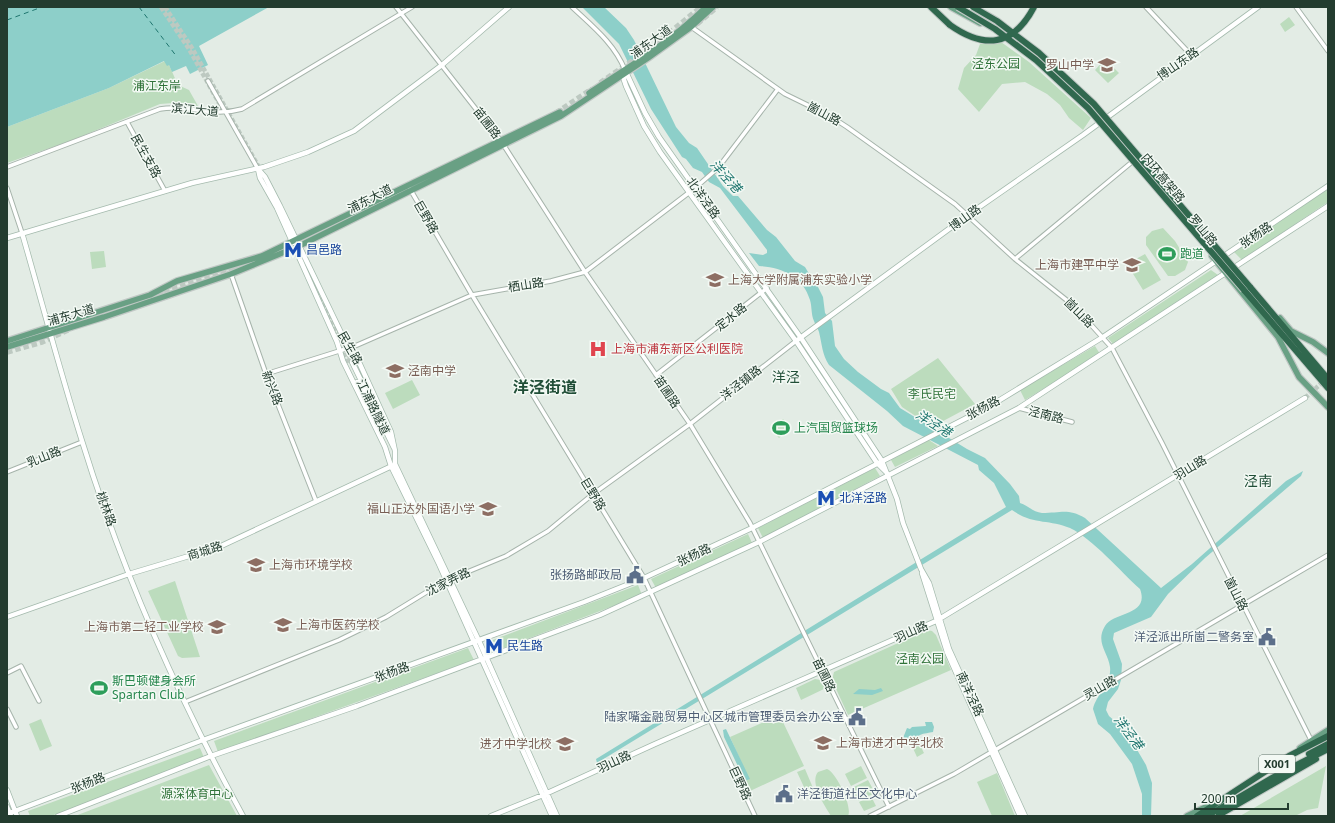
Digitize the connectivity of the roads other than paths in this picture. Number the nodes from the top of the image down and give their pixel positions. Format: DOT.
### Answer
graph roads {
  1 [pos="396,7"];
  2 [pos="412,7"];
  3 [pos="509,7"];
  4 [pos="572,7"];
  5 [pos="706,7"];
  6 [pos="713,7"];
  7 [pos="931,7"];
  8 [pos="952,7"];
  9 [pos="958,7"];
  10 [pos="973,7"];
  11 [pos="977,7"];
  12 [pos="1034,7"];
  13 [pos="1146,7"];
  14 [pos="1258,7"];
  15 [pos="1296,7"];
  16 [pos="401,13"];
  17 [pos="689,25"];
  18 [pos="1328,51"];
  19 [pos="1191,55"];
  20 [pos="442,65"];
  21 [pos="626,71"];
  22 [pos="208,81"];
  23 [pos="778,89"];
  24 [pos="226,113"];
  25 [pos="1107,117"];
  26 [pos="127,122"];
  27 [pos="1099,123"];
  28 [pos="502,143"];
  29 [pos="1132,162"];
  30 [pos="7,167"];
  31 [pos="258,169"];
  32 [pos="1328,186"];
  33 [pos="7,188"];
  34 [pos="409,188"];
  35 [pos="695,188"];
  36 [pos="165,191"];
  37 [pos="689,193"];
  38 [pos="1328,206"];
  39 [pos="968,215"];
  40 [pos="22,233"];
  41 [pos="7,238"];
  42 [pos="296,244"];
  43 [pos="1226,255"];
  44 [pos="259,257"];
  45 [pos="1015,259"];
  46 [pos="1216,262"];
  47 [pos="1235,267"];
  48 [pos="585,272"];
  49 [pos="231,274"];
  50 [pos="1225,274"];
  51 [pos="186,282"];
  52 [pos="767,288"];
  53 [pos="761,293"];
  54 [pos="472,295"];
  55 [pos="832,315"];
  56 [pos="50,329"];
  57 [pos="1103,337"];
  58 [pos="801,338"];
  59 [pos="7,341"];
  60 [pos="796,341"];
  61 [pos="7,347"];
  62 [pos="349,348"];
  63 [pos="1112,348"];
  64 [pos="340,352"];
  65 [pos="1328,353"];
  66 [pos="266,374"];
  67 [pos="656,375"];
  68 [pos="1328,379"];
  69 [pos="1328,388"];
  70 [pos="1305,398"];
  71 [pos="1328,407"];
  72 [pos="1019,408"];
  73 [pos="1072,422"];
  74 [pos="690,424"];
  75 [pos="82,442"];
  76 [pos="385,447"];
  77 [pos="395,451"];
  78 [pos="882,461"];
  79 [pos="877,463"];
  80 [pos="393,465"];
  81 [pos="7,472"];
  82 [pos="889,476"];
  83 [pos="1177,476"];
  84 [pos="593,494"];
  85 [pos="316,502"];
  86 [pos="752,528"];
  87 [pos="759,542"];
  88 [pos="1328,555"];
  89 [pos="129,574"];
  90 [pos="644,578"];
  91 [pos="448,580"];
  92 [pos="651,592"];
  93 [pos="1242,605"];
  94 [pos="7,617"];
  95 [pos="938,620"];
  96 [pos="476,641"];
  97 [pos="484,659"];
  98 [pos="822,671"];
  99 [pos="7,673"];
  100 [pos="39,701"];
  101 [pos="185,702"];
  102 [pos="7,709"];
  103 [pos="711,720"];
  104 [pos="16,727"];
  105 [pos="1328,730"];
  106 [pos="1328,736"];
  107 [pos="203,740"];
  108 [pos="1311,740"];
  109 [pos="1328,744"];
  110 [pos="1328,749"];
  111 [pos="993,750"];
  112 [pos="1328,753"];
  113 [pos="212,756"];
  114 [pos="1289,756"];
  115 [pos="1300,763"];
  116 [pos="1279,774"];
  117 [pos="7,790"];
  118 [pos="545,794"];
  119 [pos="1229,797"];
  120 [pos="7,807"];
  121 [pos="889,807"];
  122 [pos="15,810"];
  123 [pos="9,814"];
  124 [pos="17,816"];
  125 [pos="58,816"];
  126 [pos="243,816"];
  127 [pos="491,816"];
  128 [pos="552,816"];
  129 [pos="557,816"];
  130 [pos="755,816"];
  131 [pos="870,816"];
  132 [pos="1020,816"];
  133 [pos="1025,816"];
  134 [pos="1187,816"];
  135 [pos="1197,816"];
  136 [pos="1207,816"];
  137 [pos="1218,816"];
  1 -- 16 [label="street, 苗圃路"];
  2 -- 16 [label="street, 滨江大道"];
  3 -- 20 [label="main road"];
  4 -- 21 [label="street, 北洋泾路"];
  5 -- 17 [label="main road, 浦东大道"];
  6 -- 17 [label="main road, 浦东大道"];
  7 -- 12 [label="highway, bridge"];
  8 -- 27 [label="main road, 罗山路"];
  9 -- 69 [label="highway, 内环高架路, bridge"];
  10 -- 68 [label="highway, 内环高架路, bridge"];
  11 -- 25 [label="main road, 罗山路"];
  13 -- 19 [label="street"];
  14 -- 19 [label="main road, 博山东路"];
  15 -- 18 [label="street"];
  16 -- 20 [label="street, 苗圃路"];
  16 -- 24 [label="street, 滨江大道"];
  17 -- 21 [label="main road, 浦东大道"];
  17 -- 23 [label="street, 崮山路"];
  19 -- 25 [label="main road, 博山东路"];
  20 -- 28 [label="street, 苗圃路"];
  20 -- 31 [label="main road"];
  21 -- 28 [label="main road, 浦东大道"];
  21 -- 35 [label="main road, 北洋泾路"];
  21 -- 37 [label="main road, 北洋泾路"];
  22 -- 24 [label="street, 民生路"];
  23 -- 35 [label="street, 栖山路"];
  23 -- 39 [label="street, 崮山路"];
  24 -- 26 [label="street, 滨江大道"];
  24 -- 31 [label="street, 民生路"];
  25 -- 27 [label="main road, 博山东路"];
  25 -- 43 [label="main road, 罗山路"];
  26 -- 30 [label="street, 滨江大道"];
  26 -- 36 [label="street, 民生支路"];
  27 -- 29 [label="main road, 罗山路"];
  27 -- 39 [label="main road, 博山路"];
  28 -- 34 [label="main road, 浦东大道"];
  28 -- 48 [label="street, 苗圃路"];
  29 -- 45 [label="street"];
  29 -- 46 [label="main road, 罗山路"];
  31 -- 36 [label="main road"];
  31 -- 42 [label="main road, 民生路"];
  32 -- 43 [label="main road, 张杨路"];
  33 -- 40 [label="street, 桃林路"];
  34 -- 42 [label="main road, 浦东大道"];
  34 -- 54 [label="street, 巨野路"];
  35 -- 37 [label="street, 栖山路"];
  35 -- 52 [label="main road, 北洋泾路"];
  36 -- 40 [label="main road"];
  37 -- 48 [label="street, 栖山路"];
  37 -- 53 [label="main road, 北洋泾路"];
  38 -- 47 [label="main road, 张杨路"];
  39 -- 45 [label="street, 崮山路"];
  39 -- 55 [label="main road, 博山路"];
  40 -- 41 [label="main road"];
  40 -- 56 [label="main road, 桃林路"];
  42 -- 44 [label="main road, 浦东大道"];
  42 -- 49 [label="main road, 浦东大道"];
  42 -- 62 [label="main road, 民生路"];
  42 -- 64 [label="main road, 民生路"];
  43 -- 46 [label="main road, 张杨路"];
  43 -- 47 [label="main road, 罗山路"];
  44 -- 51 [label="main road"];
  44 -- 56 [label="main road, 浦东大道"];
  45 -- 57 [label="street, 崮山路"];
  46 -- 50 [label="main road, 罗山路"];
  46 -- 57 [label="main road, 张杨路"];
  47 -- 50 [label="main road, 张杨路"];
  47 -- 65 [label="main road, 罗山路"];
  48 -- 54 [label="street, 栖山路"];
  48 -- 67 [label="street, 苗圃路"];
  49 -- 56 [label="main road, 浦东大道"];
  49 -- 66 [label="street, 新兴路"];
  50 -- 63 [label="main road, 张杨路"];
  50 -- 71 [label="main road, 罗山路"];
  52 -- 53 [label="street, 定水路"];
  52 -- 58 [label="main road, 北洋泾路"];
  53 -- 60 [label="main road, 北洋泾路"];
  53 -- 67 [label="street, 定水路"];
  54 -- 62 [label="street, 栖山路"];
  54 -- 84 [label="street, 巨野路"];
  55 -- 58 [label="main road, 洋泾镇路"];
  56 -- 59 [label="main road, 浦东大道"];
  56 -- 61 [label="main road, 浦东大道"];
  56 -- 75 [label="main road, 桃林路"];
  57 -- 63 [label="street, 崮山路"];
  57 -- 78 [label="main road, 张杨路"];
  58 -- 60 [label="main road, 洋泾镇路"];
  58 -- 78 [label="main road, 北洋泾路"];
  60 -- 74 [label="street, 洋泾镇路"];
  60 -- 79 [label="main road, 北洋泾路"];
  62 -- 64 [label="street, 栖山路"];
  62 -- 77 [label="main road, 民生路"];
  63 -- 72 [label="main road, 张杨路"];
  63 -- 83 [label="street, 崮山路"];
  64 -- 66 [label="street"];
  64 -- 76 [label="main road, 民生路"];
  66 -- 85 [label="street, 新兴路"];
  67 -- 74 [label="street, 苗圃路"];
  70 -- 83 [label="main road, 羽山路"];
  72 -- 73 [label="street, 泾南路"];
  72 -- 82 [label="main road, 张杨路"];
  74 -- 84 [label="street, 沈家弄路"];
  74 -- 86 [label="street, 苗圃路"];
  75 -- 81 [label="street, 乳山路"];
  75 -- 89 [label="main road, 桃林路"];
  76 -- 77 [label="main road, 江浦路隧道"];
  76 -- 80 [label="main road, 民生路"];
  77 -- 80 [label="main road, 民生路"];
  78 -- 79 [label="main road, 张杨路"];
  78 -- 82 [label="main road, 北洋泾路"];
  79 -- 82 [label="main road, 北洋泾路"];
  79 -- 86 [label="main road, 张杨路"];
  80 -- 85 [label="main road, 商城路"];
  80 -- 91 [label="main road, 民生路"];
  82 -- 87 [label="main road, 张杨路"];
  82 -- 95 [label="main road, 南洋泾路"];
  83 -- 93 [label="street, 崮山路"];
  83 -- 95 [label="main road, 羽山路"];
  84 -- 90 [label="street, 巨野路"];
  84 -- 91 [label="street, 沈家弄路"];
  85 -- 89 [label="main road, 商城路"];
  86 -- 87 [label="street, 苗圃路"];
  86 -- 90 [label="main road, 张杨路"];
  87 -- 92 [label="main road, 张杨路"];
  87 -- 98 [label="street, 苗圃路"];
  88 -- 93 [label="street, 灵山路"];
  89 -- 94 [label="main road, 商城路"];
  89 -- 101 [label="main road, 桃林路"];
  90 -- 92 [label="street, 巨野路"];
  90 -- 96 [label="main road, 张杨路"];
  91 -- 96 [label="main road, 民生路"];
  91 -- 101 [label="street, 沈家弄路"];
  92 -- 97 [label="main road, 张杨路"];
  92 -- 103 [label="street, 巨野路"];
  93 -- 108 [label="street, 崮山路"];
  93 -- 111 [label="street, 灵山路"];
  95 -- 98 [label="main road, 羽山路"];
  95 -- 111 [label="main road, 南洋泾路"];
  96 -- 97 [label="main road, 民生路"];
  96 -- 107 [label="main road, 张杨路"];
  97 -- 113 [label="main road, 张杨路"];
  97 -- 118 [label="main road, 民生路"];
  98 -- 103 [label="main road, 羽山路"];
  98 -- 121 [label="street, 苗圃路"];
  99 -- 100 [label="street"];
  101 -- 107 [label="main road, 桃林路"];
  102 -- 104 [label="street"];
  103 -- 118 [label="main road, 羽山路"];
  103 -- 130 [label="street, 巨野路"];
  105 -- 108 [label="main road"];
  106 -- 114 [label="highway, X001"];
  107 -- 113 [label="main road, 桃林路"];
  107 -- 122 [label="main road, 张杨路"];
  108 -- 114 [label="main road"];
  109 -- 116 [label="highway"];
  110 -- 115 [label="highway, X001"];
  111 -- 121 [label="street, 灵山路"];
  111 -- 132 [label="main road, 南洋泾路"];
  111 -- 133 [label="main road, 南洋泾路"];
  112 -- 137 [label="highway"];
  113 -- 125 [label="main road, 张杨路"];
  113 -- 126 [label="main road, 桃林路"];
  114 -- 119 [label="highway, X001"];
  115 -- 116 [label="highway, X001"];
  115 -- 137 [label="main road, X001"];
  116 -- 136 [label="highway, X001"];
  117 -- 122 [label="main road"];
  118 -- 127 [label="main road, 羽山路"];
  118 -- 128 [label="main road, 民生路"];
  118 -- 129 [label="main road, 民生路"];
  119 -- 134 [label="main road, X001"];
  119 -- 135 [label="highway, X001"];
  120 -- 123 [label="main road"];
  121 -- 131 [label="street, 灵山路"];
  122 -- 123 [label="main road, 张杨路"];
  122 -- 124 [label="main road"];
}
